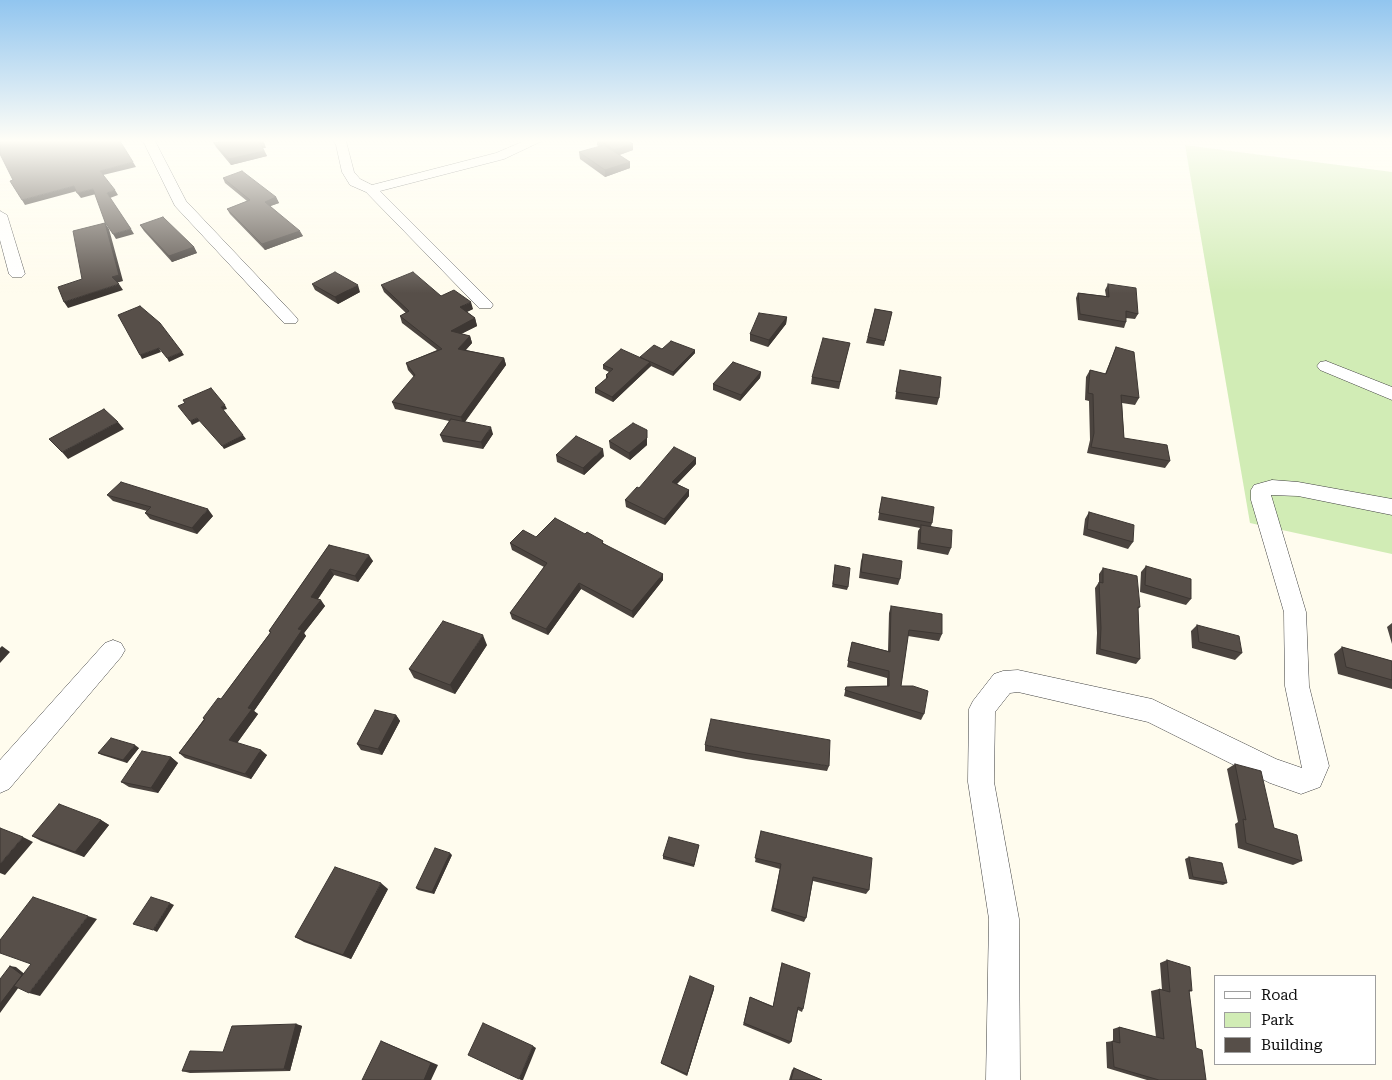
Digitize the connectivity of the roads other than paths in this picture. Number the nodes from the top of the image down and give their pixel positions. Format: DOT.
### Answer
graph roads {
  1 [pos="175,191"];
  2 [pos="373,191"];
  3 [pos="0,215"];
  4 [pos="18,274"];
  5 [pos="485,305"];
  6 [pos="290,320"];
  7 [pos="1326,366"];
  8 [pos="1392,394"];
  9 [pos="1392,507"];
  10 [pos="113,650"];
  11 [pos="0,780"];
  12 [pos="1003,1080"];
  1 -- 6 [label="street"];
  2 -- 5 [label="street"];
  3 -- 4 [label="street"];
  7 -- 8 [label="street"];
  9 -- 12 [label="street"];
  10 -- 11 [label="street"];
}
